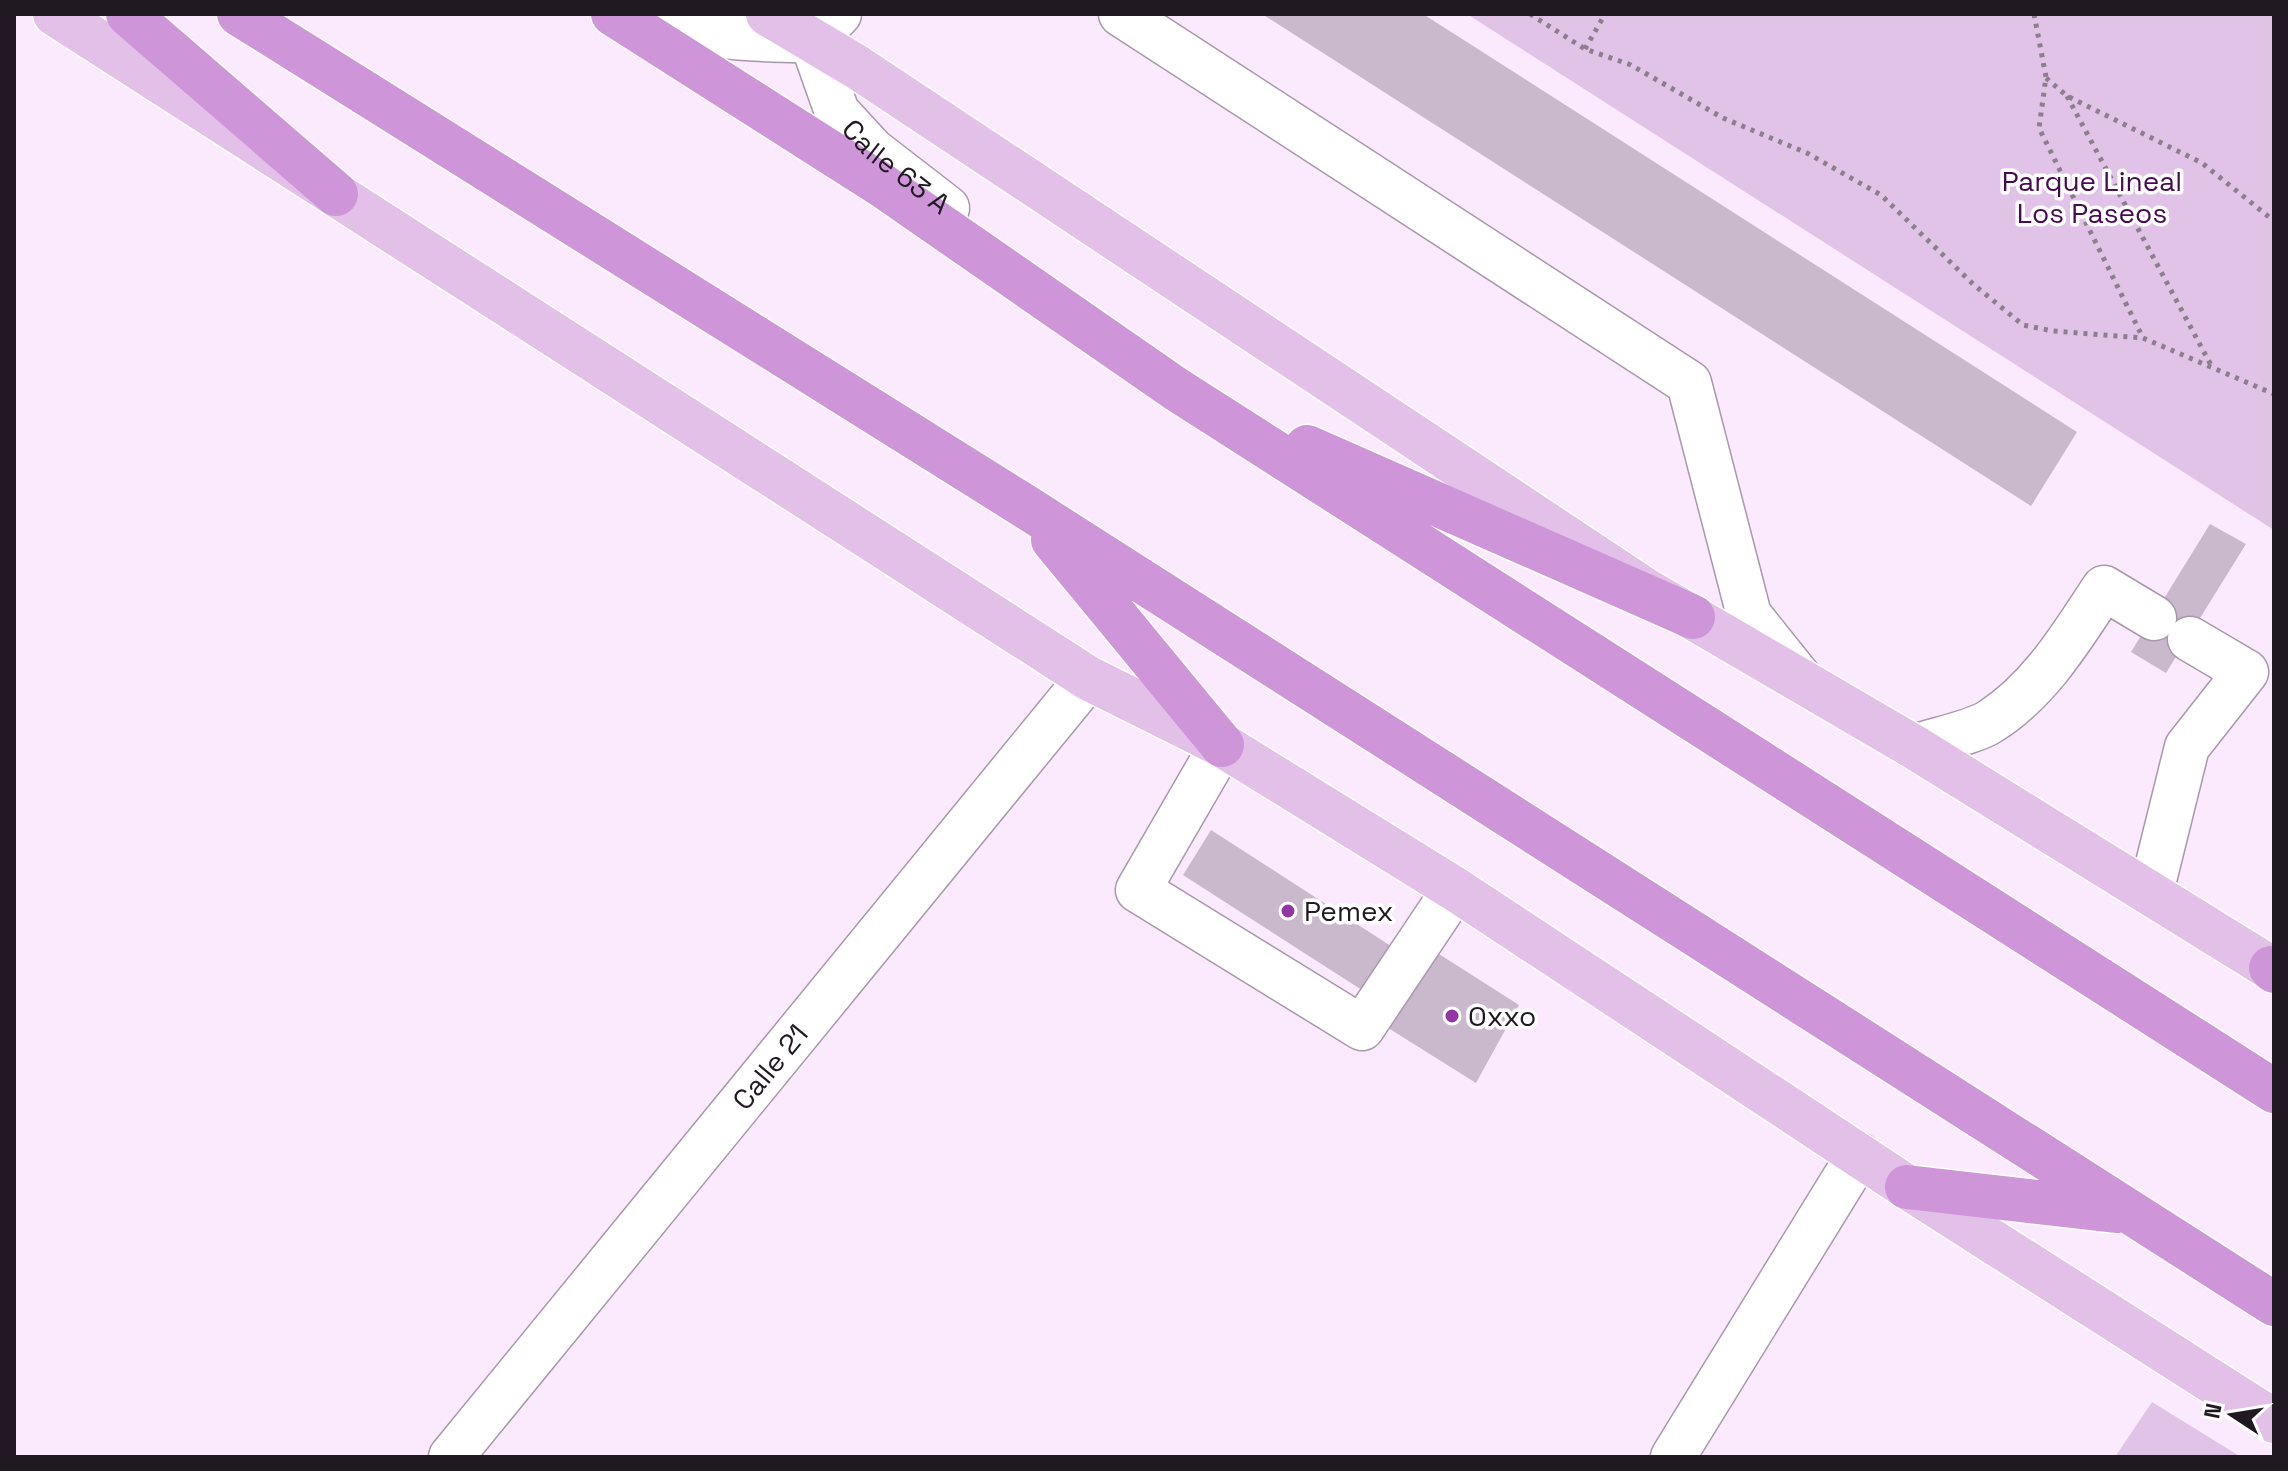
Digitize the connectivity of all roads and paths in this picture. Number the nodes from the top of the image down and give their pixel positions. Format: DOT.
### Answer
graph roads {
  1 [pos="55,14"];
  2 [pos="128,14"];
  3 [pos="239,14"];
  4 [pos="613,14"];
  5 [pos="655,14"];
  6 [pos="768,14"];
  7 [pos="1121,14"];
  8 [pos="1530,14"];
  9 [pos="1605,14"];
  10 [pos="2034,14"];
  11 [pos="826,27"];
  12 [pos="1585,49"];
  13 [pos="2046,77"];
  14 [pos="2067,96"];
  15 [pos="336,194"];
  16 [pos="2274,221"];
  17 [pos="1010,271"];
  18 [pos="2143,338"];
  19 [pos="2212,368"];
  20 [pos="1176,389"];
  21 [pos="2274,394"];
  22 [pos="1026,507"];
  23 [pos="1693,617"];
  24 [pos="1088,678"];
  25 [pos="1801,680"];
  26 [pos="1222,745"];
  27 [pos="1914,747"];
  28 [pos="1455,889"];
  29 [pos="2151,892"];
  30 [pos="2273,969"];
  31 [pos="2274,1091"];
  32 [pos="1859,1155"];
  33 [pos="1907,1187"];
  34 [pos="2128,1212"];
  35 [pos="2274,1304"];
  36 [pos="2274,1421"];
  37 [pos="451,1457"];
  38 [pos="1673,1457"];
  1 -- 15 [label="main road"];
  2 -- 15 [label="highway"];
  3 -- 22 [label="highway"];
  4 -- 17 [label="highway"];
  5 -- 11 [label="street"];
  6 -- 11 [label="main road"];
  7 -- 25 [label="street"];
  8 -- 12 [label="path"];
  9 -- 12 [label="path"];
  10 -- 13 [label="path"];
  11 -- 17 [label="street, Calle 63 A"];
  11 -- 23 [label="main road"];
  12 -- 18 [label="path"];
  13 -- 14 [label="path"];
  13 -- 18 [label="path"];
  14 -- 16 [label="path"];
  14 -- 19 [label="path"];
  15 -- 24 [label="main road"];
  17 -- 20 [label="highway"];
  18 -- 19 [label="path"];
  19 -- 21 [label="path"];
  20 -- 23 [label="highway"];
  20 -- 31 [label="highway"];
  22 -- 26 [label="highway"];
  22 -- 34 [label="highway"];
  23 -- 25 [label="main road"];
  24 -- 26 [label="main road"];
  24 -- 37 [label="street, Calle 21"];
  25 -- 27 [label="main road"];
  26 -- 28 [label="main road"];
  26 -- 28 [label="street"];
  27 -- 29 [label="main road"];
  27 -- 29 [label="street"];
  28 -- 32 [label="main road"];
  29 -- 30 [label="main road"];
  32 -- 33 [label="main road"];
  32 -- 38 [label="street"];
  33 -- 34 [label="highway"];
  33 -- 36 [label="main road"];
  34 -- 35 [label="highway"];
}
